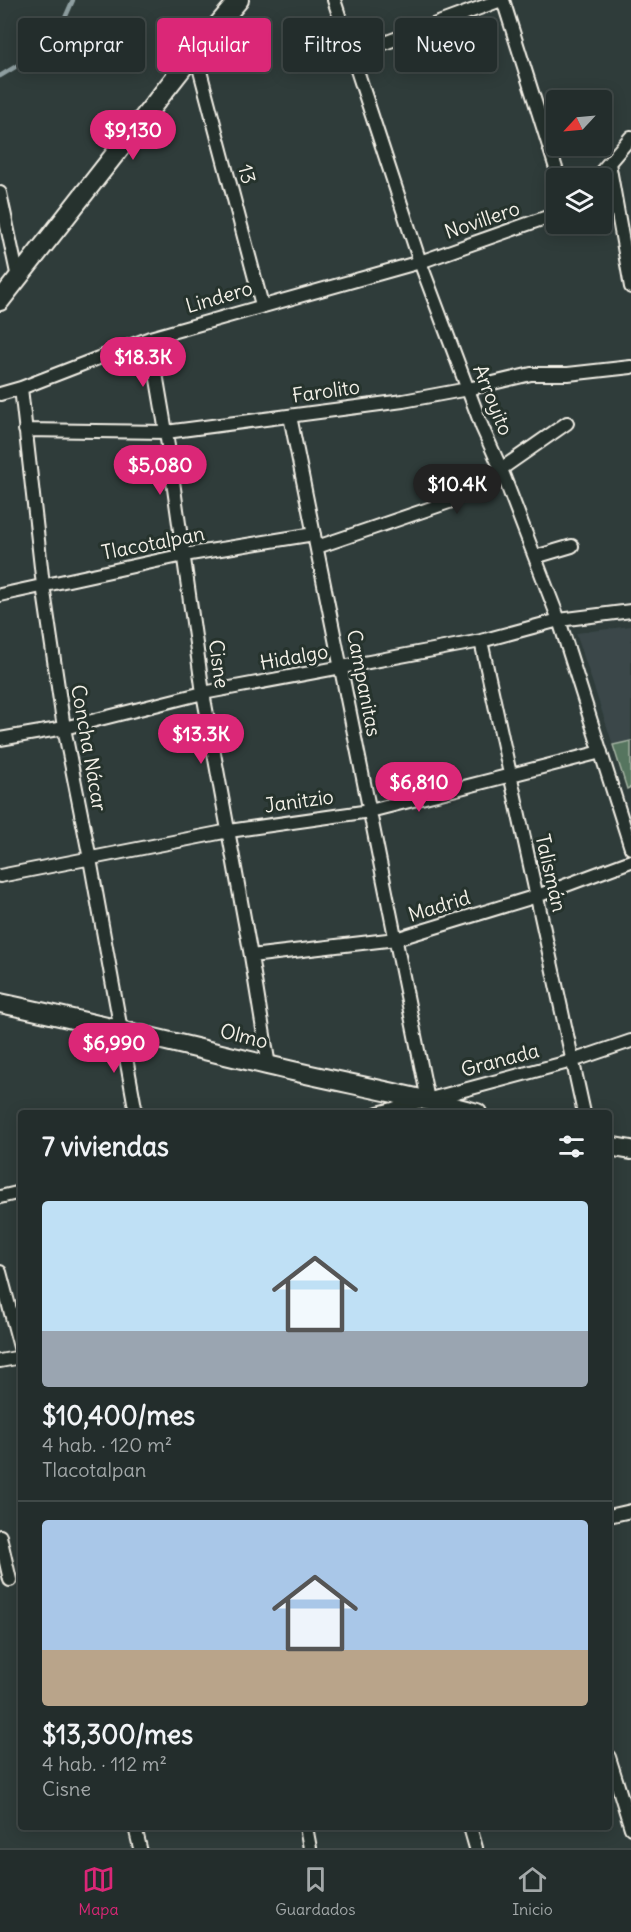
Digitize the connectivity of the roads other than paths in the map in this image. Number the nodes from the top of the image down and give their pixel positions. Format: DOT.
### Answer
graph roads {
  1 [pos="239,0"];
  2 [pos="334,0"];
  3 [pos="502,0"];
  4 [pos="224,18"];
  5 [pos="340,18"];
  6 [pos="383,44"];
  7 [pos="179,72"];
  8 [pos="200,72"];
  9 [pos="358,72"];
  10 [pos="631,137"];
  11 [pos="609,163"];
  12 [pos="556,168"];
  13 [pos="605,168"];
  14 [pos="0,193"];
  15 [pos="546,218"];
  16 [pos="420,262"];
  17 [pos="18,278"];
  18 [pos="631,286"];
  19 [pos="0,301"];
  20 [pos="262,305"];
  21 [pos="150,338"];
  22 [pos="631,367"];
  23 [pos="21,388"];
  24 [pos="468,389"];
  25 [pos="0,394"];
  26 [pos="290,416"];
  27 [pos="567,423"];
  28 [pos="25,430"];
  29 [pos="166,432"];
  30 [pos="501,469"];
  31 [pos="314,534"];
  32 [pos="572,546"];
  33 [pos="317,547"];
  34 [pos="184,555"];
  35 [pos="536,557"];
  36 [pos="43,585"];
  37 [pos="0,595"];
  38 [pos="631,612"];
  39 [pos="559,620"];
  40 [pos="481,641"];
  41 [pos="341,669"];
  42 [pos="203,693"];
  43 [pos="64,728"];
  44 [pos="0,739"];
  45 [pos="601,752"];
  46 [pos="509,774"];
  47 [pos="370,811"];
  48 [pos="229,831"];
  49 [pos="631,848"];
  50 [pos="90,859"];
  51 [pos="631,861"];
  52 [pos="0,876"];
  53 [pos="537,896"];
  54 [pos="396,939"];
  55 [pos="251,956"];
  56 [pos="0,1003"];
  57 [pos="121,1029"];
  58 [pos="631,1041"];
  59 [pos="572,1061"];
  60 [pos="269,1066"];
  61 [pos="428,1100"];
  62 [pos="135,1110"];
  63 [pos="390,1110"];
  64 [pos="466,1110"];
  65 [pos="583,1110"];
  66 [pos="612,1147"];
  67 [pos="630,1154"];
  68 [pos="18,1193"];
  69 [pos="0,1197"];
  70 [pos="0,1272"];
  71 [pos="18,1340"];
  72 [pos="18,1358"];
  73 [pos="0,1361"];
  74 [pos="631,1511"];
  75 [pos="612,1515"];
  76 [pos="0,1536"];
  77 [pos="10,1580"];
  78 [pos="612,1767"];
  79 [pos="631,1828"];
  80 [pos="136,1830"];
  81 [pos="307,1830"];
  82 [pos="471,1830"];
  83 [pos="140,1848"];
  84 [pos="310,1848"];
  85 [pos="476,1848"];
  1 -- 4 [label="main road"];
  2 -- 5 [label="street, Arroyito"];
  3 -- 6 [label="street"];
  3 -- 12 [label="street"];
  7 -- 17 [label="main road"];
  8 -- 20 [label="street, 13"];
  9 -- 16 [label="street, Arroyito"];
  10 -- 11 [label="street"];
  11 -- 13 [label="street"];
  11 -- 18 [label="street"];
  14 -- 17 [label="street"];
  15 -- 16 [label="street, Novillero"];
  16 -- 20 [label="street, Lindero"];
  16 -- 24 [label="street, Arroyito"];
  17 -- 19 [label="main road"];
  20 -- 21 [label="street, Lindero"];
  21 -- 23 [label="street, Lindero"];
  21 -- 29 [label="street, Cisne"];
  22 -- 24 [label="street, Farolito"];
  23 -- 25 [label="street, Lindero"];
  23 -- 28 [label="street, Concha Nácar"];
  24 -- 26 [label="street, Farolito"];
  24 -- 30 [label="street, Arroyito"];
  26 -- 29 [label="street, Farolito"];
  26 -- 31 [label="street, Campanitas"];
  27 -- 30 [label="street"];
  28 -- 29 [label="street, Farolito"];
  28 -- 36 [label="street, Concha Nácar"];
  29 -- 34 [label="street, Cisne"];
  30 -- 33 [label="street"];
  30 -- 35 [label="street, Arroyito"];
  31 -- 33 [label="street, Campanitas"];
  31 -- 34 [label="street, Tlacotalpan"];
  32 -- 35 [label="street"];
  33 -- 41 [label="street, Campanitas"];
  34 -- 36 [label="street, Tlacotalpan"];
  34 -- 42 [label="street, Cisne"];
  35 -- 39 [label="street, Arroyito"];
  36 -- 37 [label="street, Tlacotalpan"];
  36 -- 43 [label="street, Concha Nácar"];
  38 -- 39 [label="street, Hidalgo"];
  39 -- 40 [label="street, Hidalgo"];
  39 -- 45 [label="street, Arroyito"];
  40 -- 41 [label="street, Hidalgo"];
  40 -- 46 [label="street, Talismán"];
  41 -- 42 [label="street, Hidalgo"];
  41 -- 47 [label="street, Campanitas"];
  42 -- 43 [label="street, Hidalgo"];
  42 -- 48 [label="street, Cisne"];
  43 -- 44 [label="street, Hidalgo"];
  43 -- 50 [label="street, Concha Nácar"];
  45 -- 46 [label="street, Janitzio"];
  45 -- 49 [label="street, Arroyito"];
  46 -- 47 [label="street, Janitzio"];
  46 -- 53 [label="street, Talismán"];
  47 -- 48 [label="street, Janitzio"];
  47 -- 54 [label="street, Campanitas"];
  48 -- 50 [label="street, Janitzio"];
  48 -- 55 [label="street, Cisne"];
  50 -- 52 [label="street, Janitzio"];
  50 -- 57 [label="street, Concha Nácar"];
  51 -- 53 [label="street, Madrid"];
  53 -- 54 [label="street, Madrid"];
  53 -- 59 [label="street, Talismán"];
  54 -- 55 [label="street, Madrid"];
  54 -- 61 [label="street, Campanitas"];
  55 -- 60 [label="street, Cisne"];
  56 -- 57 [label="main road, Olmo"];
  57 -- 60 [label="main road, Olmo"];
  57 -- 62 [label="street, Concha Nácar"];
  58 -- 59 [label="street, Granada"];
  59 -- 61 [label="street, Granada"];
  59 -- 65 [label="street, Talismán"];
  60 -- 61 [label="main road, Olmo"];
  61 -- 63 [label="street, Granada"];
  61 -- 64 [label="main road, Olmo"];
  66 -- 67 [label="main road"];
  68 -- 69 [label="street"];
  70 -- 71 [label="street"];
  72 -- 73 [label="street"];
  74 -- 75 [label="street"];
  76 -- 77 [label="street"];
  78 -- 79 [label="street"];
  80 -- 83 [label="street"];
  81 -- 84 [label="street"];
  82 -- 85 [label="street"];
}
